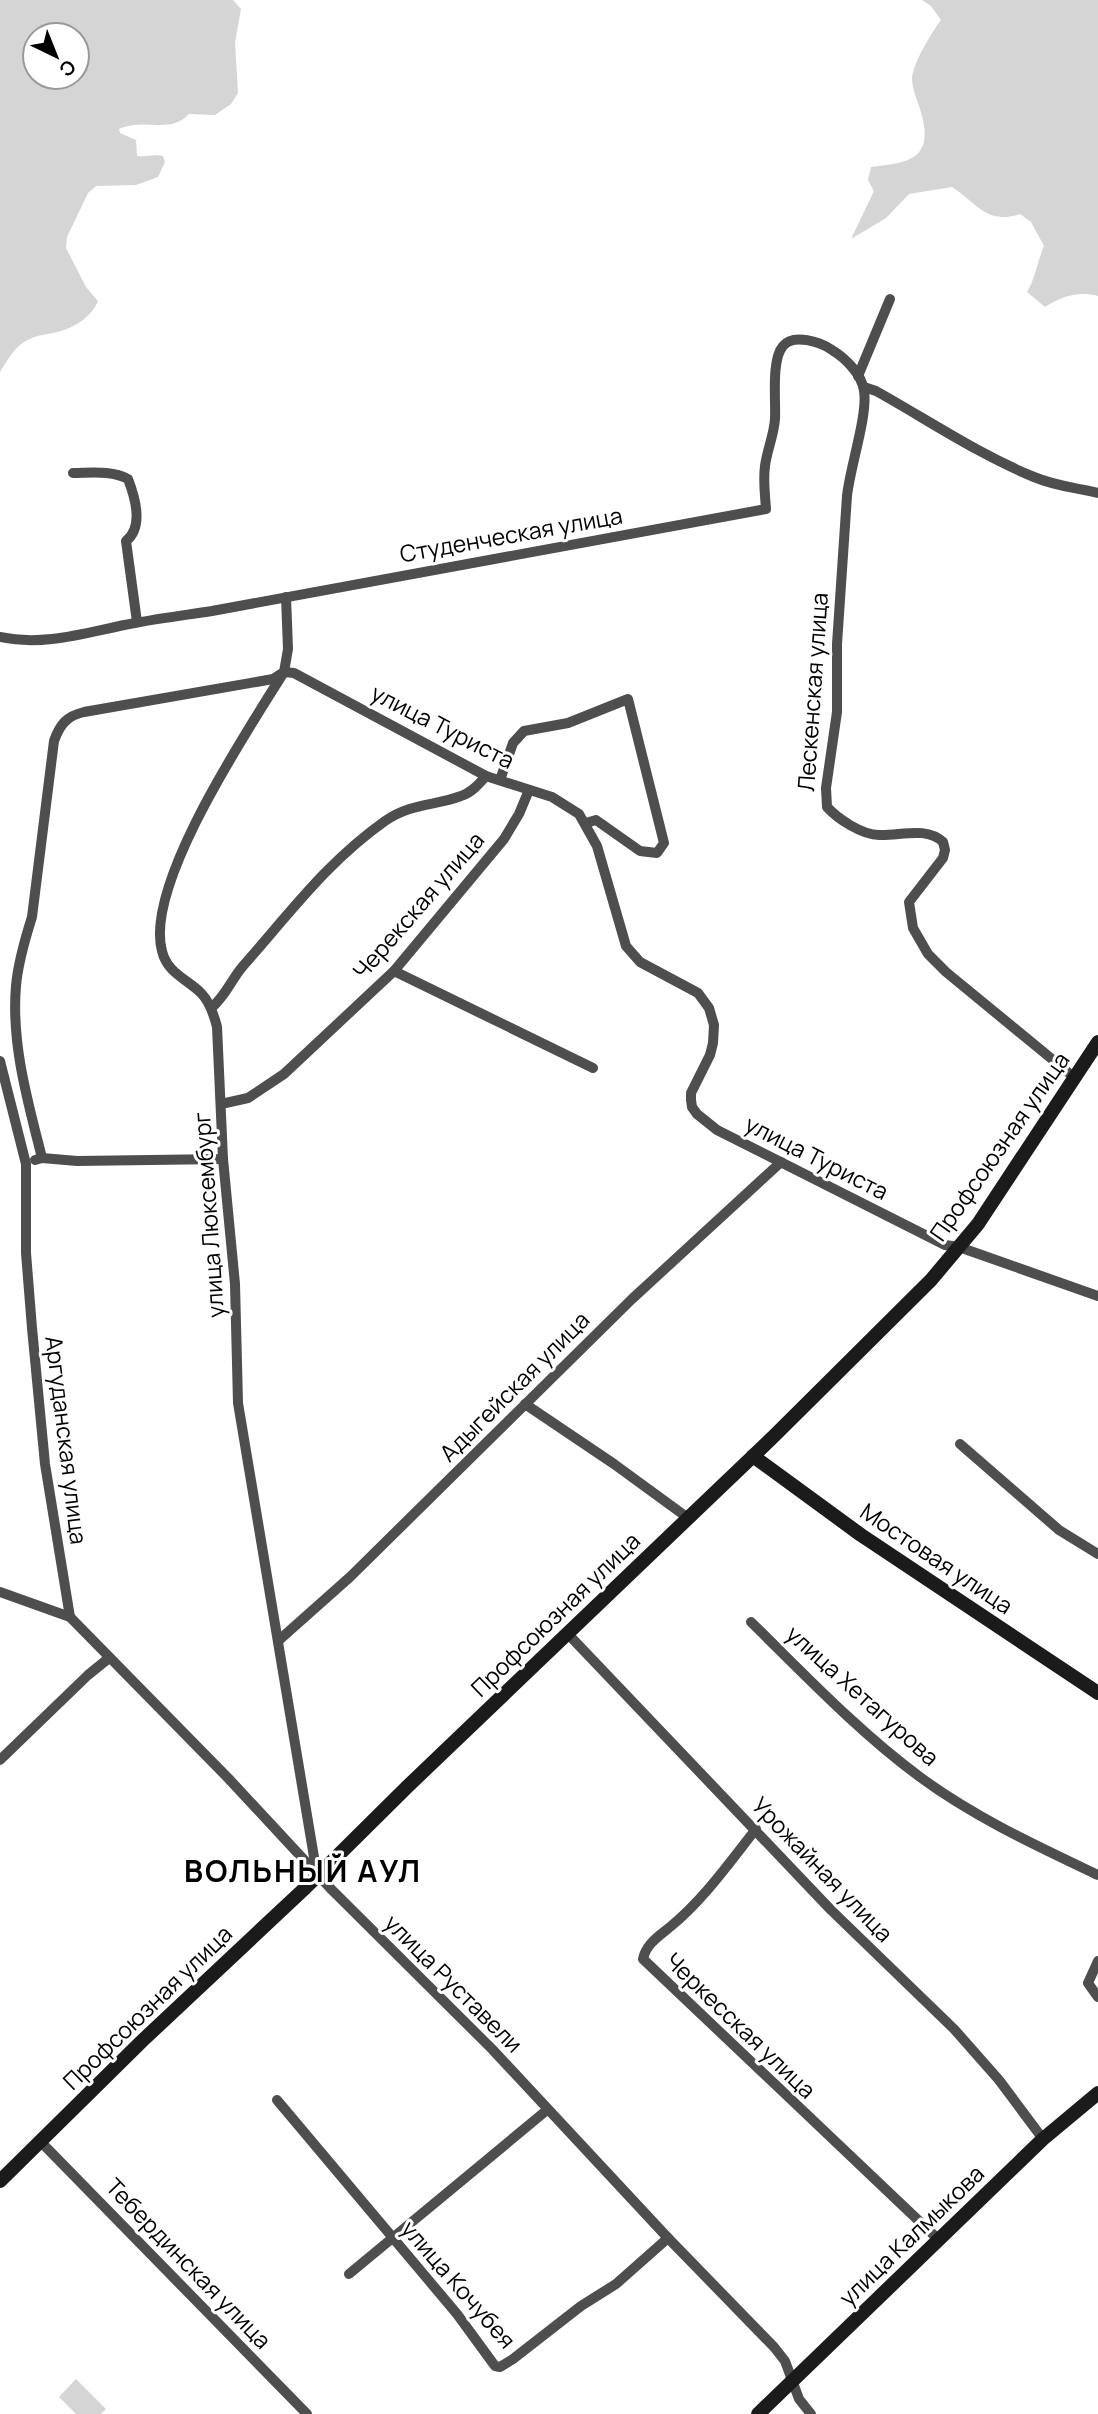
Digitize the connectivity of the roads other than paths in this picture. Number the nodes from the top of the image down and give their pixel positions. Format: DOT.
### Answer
graph roads {
  1 [pos="890,299"];
  2 [pos="861,382"];
  3 [pos="73,473"];
  4 [pos="1098,493"];
  5 [pos="286,597"];
  6 [pos="137,622"];
  7 [pos="0,637"];
  8 [pos="284,672"];
  9 [pos="486,776"];
  10 [pos="500,780"];
  11 [pos="529,790"];
  12 [pos="586,823"];
  13 [pos="394,971"];
  14 [pos="211,1008"];
  15 [pos="1098,1042"];
  16 [pos="0,1061"];
  17 [pos="593,1069"];
  18 [pos="1075,1078"];
  19 [pos="221,1104"];
  20 [pos="42,1158"];
  21 [pos="223,1159"];
  22 [pos="781,1162"];
  23 [pos="26,1164"];
  24 [pos="959,1247"];
  25 [pos="1098,1296"];
  26 [pos="525,1404"];
  27 [pos="960,1444"];
  28 [pos="753,1456"];
  29 [pos="688,1518"];
  30 [pos="1098,1554"];
  31 [pos="0,1592"];
  32 [pos="70,1617"];
  33 [pos="751,1622"];
  34 [pos="567,1633"];
  35 [pos="278,1641"];
  36 [pos="109,1658"];
  37 [pos="1098,1693"];
  38 [pos="0,1760"];
  39 [pos="755,1829"];
  40 [pos="317,1875"];
  41 [pos="1098,1875"];
  42 [pos="1098,1961"];
  43 [pos="1098,1997"];
  44 [pos="1098,2093"];
  45 [pos="277,2100"];
  46 [pos="547,2110"];
  47 [pos="1043,2139"];
  48 [pos="40,2141"];
  49 [pos="0,2181"];
  50 [pos="392,2238"];
  51 [pos="668,2238"];
  52 [pos="939,2240"];
  53 [pos="349,2274"];
  54 [pos="793,2381"];
  55 [pos="307,2414"];
  56 [pos="758,2414"];
  57 [pos="811,2414"];
  1 -- 2 [label="street"];
  2 -- 4 [label="street"];
  2 -- 5 [label="street, Студенческая улица"];
  2 -- 18 [label="street, Лескенская улица"];
  3 -- 6 [label="street"];
  5 -- 6 [label="street, Студенческая улица"];
  5 -- 8 [label="street"];
  6 -- 7 [label="street, Студенческая улица"];
  8 -- 9 [label="street, улица Туриста"];
  8 -- 14 [label="street"];
  8 -- 20 [label="street"];
  9 -- 10 [label="street, улица Туриста"];
  9 -- 14 [label="street"];
  10 -- 11 [label="street, улица Туриста"];
  10 -- 12 [label="street"];
  11 -- 12 [label="street, улица Туриста"];
  11 -- 13 [label="street, Черекская улица"];
  12 -- 22 [label="street, улица Туриста"];
  13 -- 17 [label="street"];
  13 -- 19 [label="street, Черекская улица"];
  14 -- 19 [label="street, улица Люксембург"];
  15 -- 18 [label="street, Профсоюзная улица"];
  16 -- 23 [label="street, Аргуданская улица"];
  18 -- 24 [label="street, Профсоюзная улица"];
  19 -- 21 [label="street, улица Люксембург"];
  20 -- 21 [label="street"];
  20 -- 23 [label="street"];
  21 -- 35 [label="street, улица Люксембург"];
  22 -- 24 [label="street, улица Туриста"];
  22 -- 26 [label="street, Адыгейская улица"];
  23 -- 32 [label="street, Аргуданская улица"];
  24 -- 25 [label="street, улица Туриста"];
  24 -- 28 [label="street, Профсоюзная улица"];
  26 -- 29 [label="street"];
  26 -- 35 [label="street, Адыгейская улица"];
  27 -- 30 [label="street"];
  28 -- 29 [label="street, Профсоюзная улица"];
  28 -- 37 [label="street, Мостовая улица"];
  29 -- 34 [label="street, Профсоюзная улица"];
  31 -- 32 [label="street, улица Руставели"];
  32 -- 36 [label="street, улица Руставели"];
  33 -- 41 [label="street, улица Хетагурова"];
  34 -- 39 [label="street, Урожайная улица"];
  34 -- 40 [label="street, Профсоюзная улица"];
  35 -- 40 [label="street, улица Люксембург"];
  36 -- 38 [label="street"];
  36 -- 40 [label="street, улица Руставели"];
  39 -- 47 [label="street, Урожайная улица"];
  39 -- 52 [label="street, Черкесская улица"];
  40 -- 46 [label="street, улица Руставели"];
  40 -- 48 [label="street, Профсоюзная улица"];
  42 -- 43 [label="street"];
  44 -- 47 [label="street, улица Калмыкова"];
  45 -- 50 [label="street, улица Кочубея"];
  46 -- 50 [label="street"];
  46 -- 51 [label="street, улица Руставели"];
  47 -- 52 [label="street, улица Калмыкова"];
  48 -- 49 [label="street, Профсоюзная улица"];
  48 -- 55 [label="street, Тебердинская улица"];
  50 -- 51 [label="street, улица Кочубея"];
  50 -- 53 [label="street"];
  51 -- 54 [label="street, улица Руставели"];
  52 -- 54 [label="street, улица Калмыкова"];
  54 -- 56 [label="street, улица Калмыкова"];
  54 -- 57 [label="street, улица Руставели"];
}
